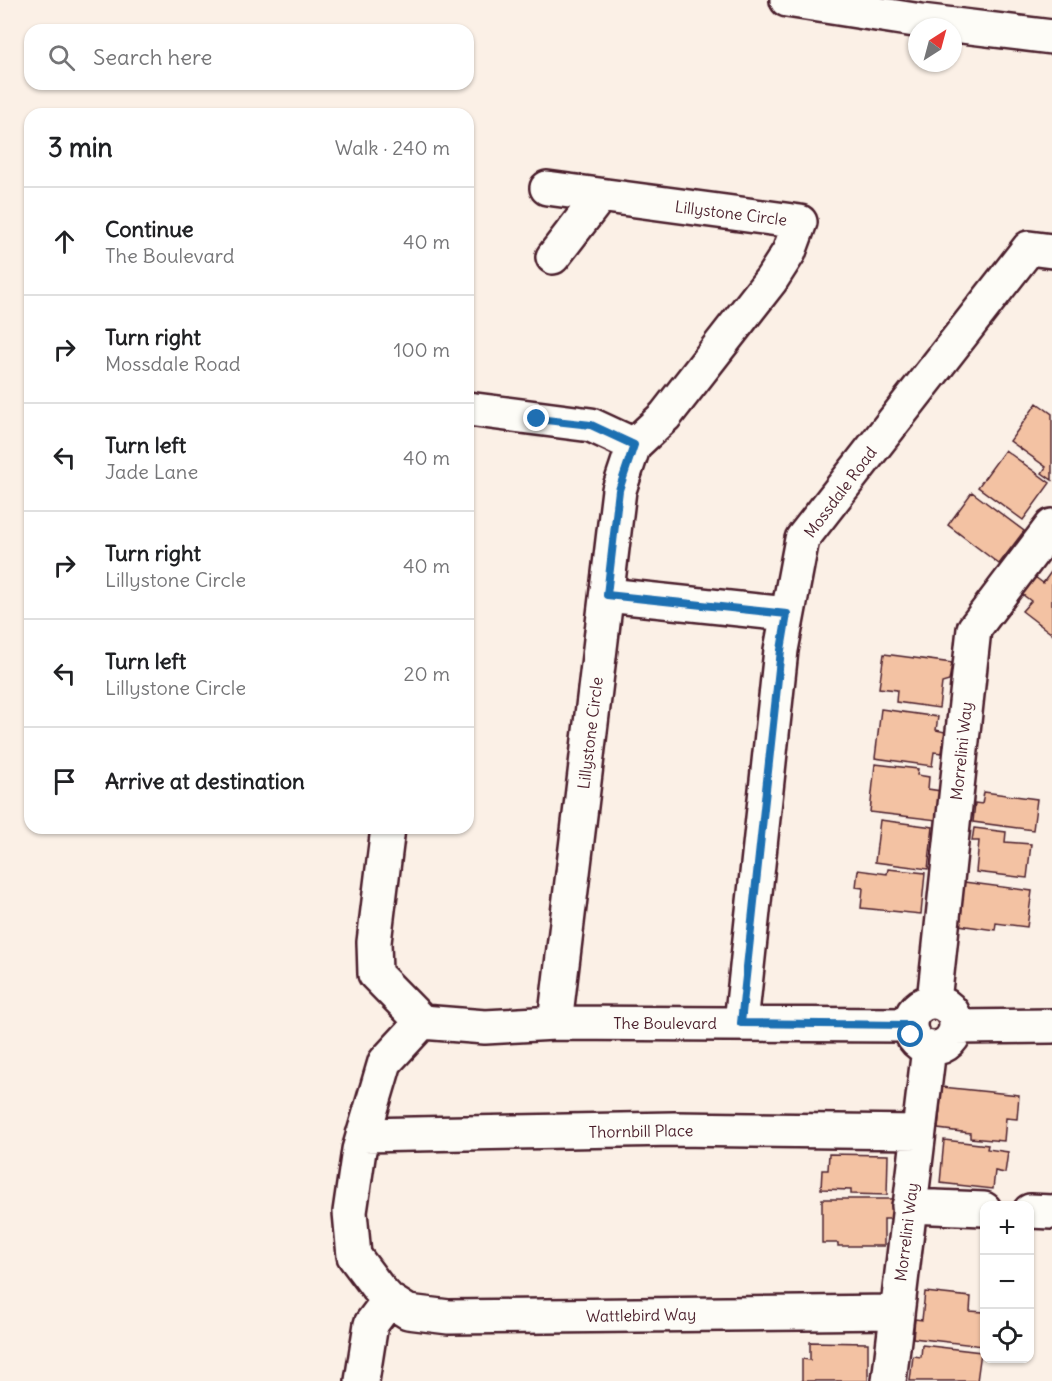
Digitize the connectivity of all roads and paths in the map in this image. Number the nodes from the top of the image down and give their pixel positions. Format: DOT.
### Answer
graph roads {
  1 [pos="787,0"];
  2 [pos="923,10"];
  3 [pos="1052,37"];
  4 [pos="547,188"];
  5 [pos="600,196"];
  6 [pos="1052,251"];
  7 [pos="553,257"];
  8 [pos="474,410"];
  9 [pos="634,445"];
  10 [pos="1052,526"];
  11 [pos="607,595"];
  12 [pos="787,614"];
  13 [pos="387,834"];
  14 [pos="934,1001"];
  15 [pos="422,1022"];
  16 [pos="555,1023"];
  17 [pos="741,1023"];
  18 [pos="1052,1026"];
  19 [pos="956,1027"];
  20 [pos="919,1036"];
  21 [pos="918,1132"];
  22 [pos="363,1135"];
  23 [pos="909,1206"];
  24 [pos="980,1209"];
  25 [pos="1034,1211"];
  26 [pos="1052,1212"];
  27 [pos="389,1300"];
  28 [pos="897,1312"];
  29 [pos="362,1381"];
  30 [pos="889,1381"];
  1 -- 2 [label="street"];
  2 -- 3 [label="street"];
  4 -- 5 [label="street, Lillystone Circle"];
  5 -- 7 [label="street"];
  5 -- 9 [label="street, Lillystone Circle"];
  6 -- 12 [label="street, Mossdale Road"];
  8 -- 9 [label="street"];
  9 -- 11 [label="street, Lillystone Circle"];
  10 -- 14 [label="street, Morrelini Way"];
  11 -- 12 [label="street"];
  11 -- 16 [label="street, Lillystone Circle"];
  12 -- 17 [label="street, Mossdale Road"];
  13 -- 15 [label="street"];
  14 -- 19 [label="street"];
  14 -- 20 [label="street"];
  15 -- 16 [label="street, The Boulevard"];
  15 -- 22 [label="street"];
  16 -- 17 [label="street, The Boulevard"];
  17 -- 20 [label="street, The Boulevard"];
  18 -- 19 [label="street"];
  19 -- 20 [label="street"];
  20 -- 21 [label="street, Morrelini Way"];
  21 -- 22 [label="street, Thornbill Place"];
  21 -- 23 [label="street, Morrelini Way"];
  22 -- 27 [label="street"];
  23 -- 24 [label="street"];
  23 -- 28 [label="street, Morrelini Way"];
  25 -- 26 [label="street"];
  27 -- 28 [label="street, Wattlebird Way"];
  27 -- 29 [label="street"];
  28 -- 30 [label="street, Morrelini Way"];
}
